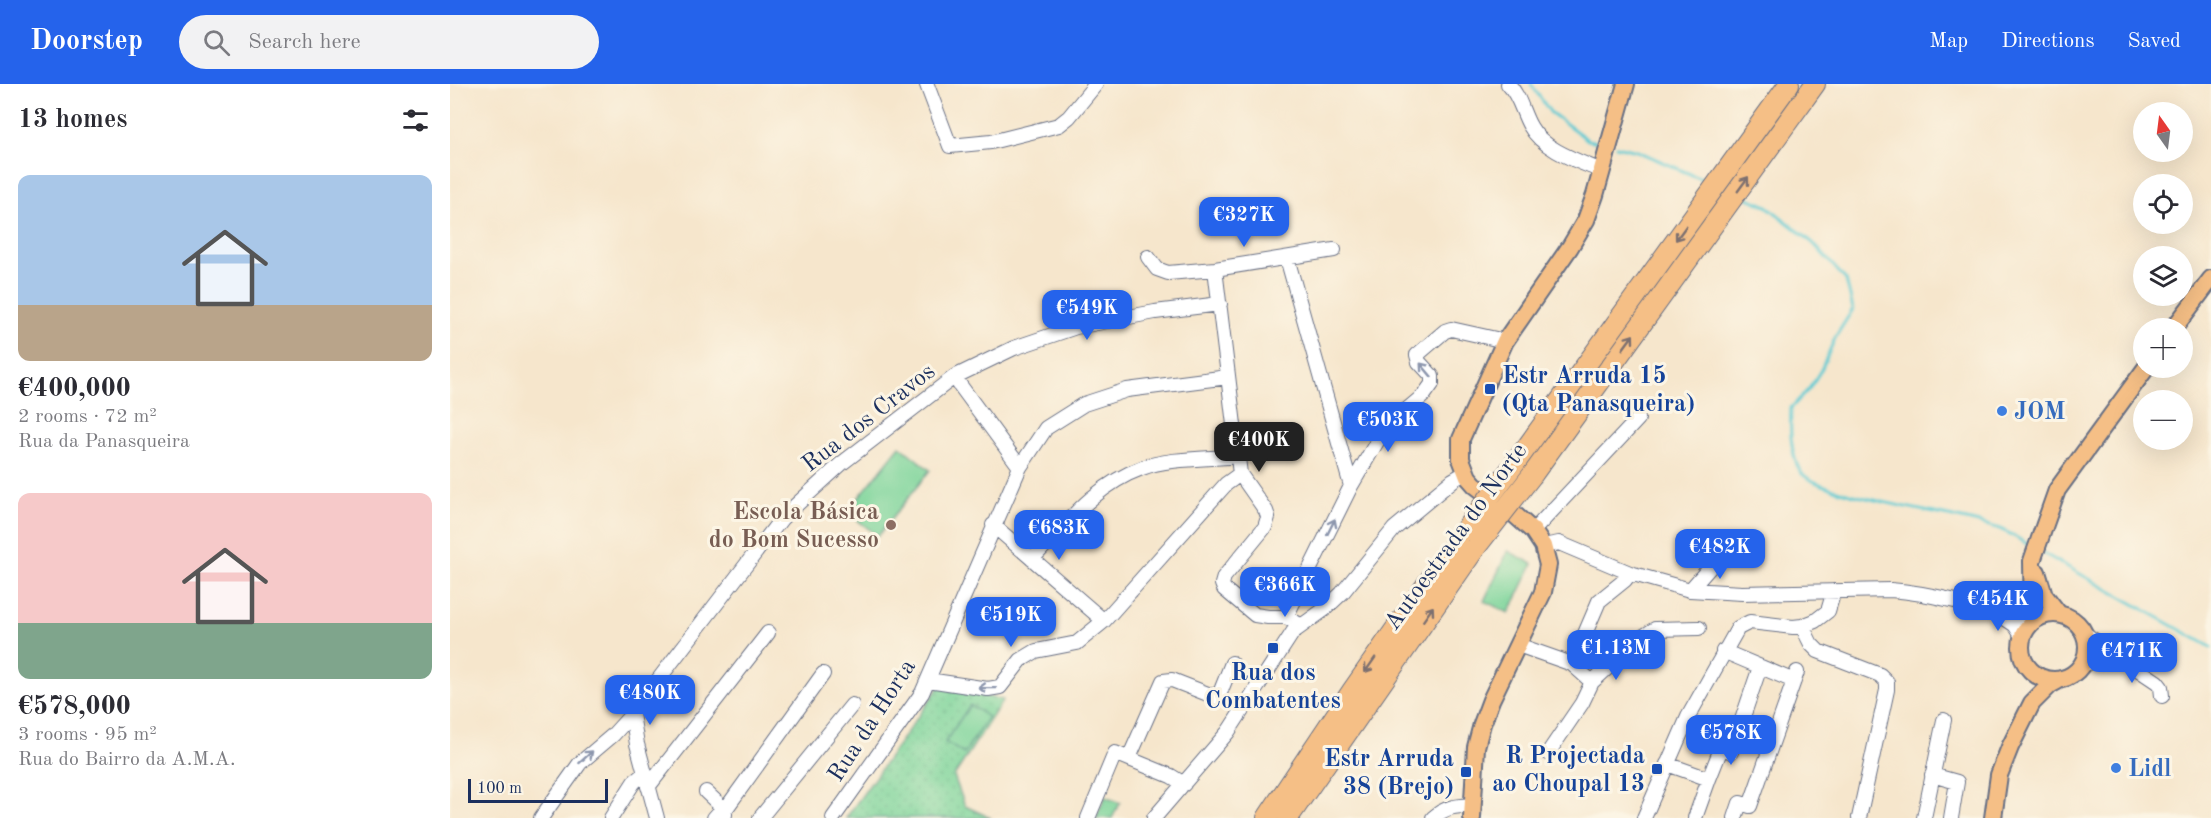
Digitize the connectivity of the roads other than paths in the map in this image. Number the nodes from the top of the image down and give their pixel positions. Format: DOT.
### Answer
graph roads {
  1 [pos="1096,84"];
  2 [pos="1508,84"];
  3 [pos="1626,84"];
  4 [pos="1789,84"];
  5 [pos="1815,84"];
  6 [pos="927,85"];
  7 [pos="1602,171"];
  8 [pos="1334,250"];
  9 [pos="1148,257"];
  10 [pos="1287,258"];
  11 [pos="1215,269"];
  12 [pos="2211,279"];
  13 [pos="1220,304"];
  14 [pos="2182,318"];
  15 [pos="1505,341"];
  16 [pos="954,377"];
  17 [pos="1228,377"];
  18 [pos="2138,378"];
  19 [pos="1638,419"];
  20 [pos="1238,456"];
  21 [pos="1020,467"];
  22 [pos="1466,473"];
  23 [pos="1240,474"];
  24 [pos="1350,486"];
  25 [pos="993,525"];
  26 [pos="1533,531"];
  27 [pos="1470,539"];
  28 [pos="2036,545"];
  29 [pos="1543,546"];
  30 [pos="1726,549"];
  31 [pos="1032,559"];
  32 [pos="1630,573"];
  33 [pos="1690,590"];
  34 [pos="1834,591"];
  35 [pos="1991,610"];
  36 [pos="2058,613"];
  37 [pos="1286,617"];
  38 [pos="1104,621"];
  39 [pos="2032,621"];
  40 [pos="1300,625"];
  41 [pos="1802,626"];
  42 [pos="1699,627"];
  43 [pos="768,633"];
  44 [pos="2085,634"];
  45 [pos="2022,636"];
  46 [pos="1518,645"];
  47 [pos="1723,651"];
  48 [pos="2125,660"];
  49 [pos="1232,663"];
  50 [pos="1572,664"];
  51 [pos="2082,664"];
  52 [pos="1760,668"];
  53 [pos="2030,672"];
  54 [pos="823,675"];
  55 [pos="2062,679"];
  56 [pos="928,680"];
  57 [pos="1592,682"];
  58 [pos="2162,696"];
  59 [pos="2032,703"];
  60 [pos="852,705"];
  61 [pos="632,714"];
  62 [pos="1944,720"];
  63 [pos="613,735"];
  64 [pos="637,744"];
  65 [pos="1548,753"];
  66 [pos="1129,758"];
  67 [pos="1667,764"];
  68 [pos="645,773"];
  69 [pos="1932,775"];
  70 [pos="1709,779"];
  71 [pos="1184,784"];
  72 [pos="706,792"];
  73 [pos="650,793"];
  74 [pos="624,798"];
  75 [pos="1473,811"];
  76 [pos="722,815"];
  77 [pos="541,818"];
  78 [pos="611,818"];
  79 [pos="657,818"];
  80 [pos="760,818"];
  81 [pos="832,818"];
  82 [pos="1088,818"];
  83 [pos="1154,818"];
  84 [pos="1267,818"];
  85 [pos="1288,818"];
  86 [pos="1433,818"];
  87 [pos="1644,818"];
  88 [pos="1695,818"];
  89 [pos="1735,818"];
  90 [pos="1859,818"];
  91 [pos="1924,818"];
  92 [pos="1951,818"];
  93 [pos="1993,818"];
  1 -- 6 [label="street"];
  2 -- 7 [label="street"];
  3 -- 7 [label="main road"];
  4 -- 27 [label="highway, Autoestrada do Norte, one-way, bridge"];
  27 -- 5 [label="highway, Autoestrada do Norte, one-way, bridge"];
  7 -- 15 [label="main road"];
  8 -- 10 [label="street"];
  9 -- 11 [label="street"];
  10 -- 11 [label="street"];
  10 -- 24 [label="street"];
  11 -- 13 [label="street"];
  12 -- 14 [label="main road"];
  13 -- 16 [label="street, Rua dos Cravos"];
  13 -- 17 [label="street"];
  15 -- 22 [label="main road"];
  24 -- 15 [label="street, one-way"];
  16 -- 21 [label="street"];
  16 -- 61 [label="street, Rua dos Cravos"];
  17 -- 20 [label="street"];
  17 -- 21 [label="street, Rua da Horta"];
  18 -- 28 [label="main road"];
  19 -- 26 [label="street"];
  20 -- 23 [label="street"];
  20 -- 31 [label="street"];
  21 -- 25 [label="street, Rua da Horta"];
  22 -- 26 [label="main road"];
  22 -- 40 [label="street"];
  23 -- 37 [label="street"];
  23 -- 38 [label="street"];
  37 -- 24 [label="street, one-way"];
  25 -- 31 [label="street"];
  25 -- 56 [label="street, Rua da Horta"];
  26 -- 29 [label="main road"];
  27 -- 84 [label="highway, Autoestrada do Norte, one-way"];
  85 -- 27 [label="highway, Autoestrada do Norte, one-way"];
  28 -- 36 [label="main road"];
  28 -- 39 [label="main road"];
  29 -- 32 [label="street"];
  29 -- 46 [label="main road"];
  30 -- 33 [label="street"];
  31 -- 38 [label="street"];
  32 -- 33 [label="street"];
  32 -- 50 [label="street"];
  33 -- 34 [label="street"];
  34 -- 35 [label="street"];
  34 -- 41 [label="street"];
  35 -- 39 [label="street"];
  35 -- 45 [label="street"];
  36 -- 39 [label="main road"];
  36 -- 44 [label="main road"];
  37 -- 40 [label="street"];
  38 -- 56 [label="street, one-way"];
  39 -- 45 [label="main road"];
  40 -- 71 [label="street"];
  41 -- 47 [label="street"];
  41 -- 90 [label="street"];
  42 -- 57 [label="street"];
  43 -- 73 [label="street"];
  44 -- 48 [label="street"];
  44 -- 51 [label="main road"];
  45 -- 53 [label="main road"];
  46 -- 50 [label="street"];
  46 -- 75 [label="main road"];
  47 -- 52 [label="street"];
  47 -- 67 [label="street"];
  48 -- 51 [label="street"];
  48 -- 58 [label="street"];
  49 -- 66 [label="street"];
  50 -- 57 [label="street"];
  51 -- 55 [label="main road"];
  52 -- 70 [label="street"];
  52 -- 89 [label="street"];
  53 -- 55 [label="main road"];
  53 -- 59 [label="main road"];
  54 -- 76 [label="street"];
  55 -- 59 [label="main road"];
  56 -- 81 [label="street, Rua da Horta"];
  57 -- 65 [label="street"];
  59 -- 93 [label="main road"];
  60 -- 80 [label="street"];
  61 -- 63 [label="street, Rua dos Cravos"];
  61 -- 64 [label="street"];
  62 -- 69 [label="street"];
  63 -- 64 [label="street"];
  77 -- 63 [label="street, Rua dos Cravos, one-way"];
  64 -- 68 [label="street"];
  66 -- 71 [label="street"];
  66 -- 82 [label="street"];
  67 -- 70 [label="street"];
  67 -- 87 [label="street"];
  68 -- 73 [label="street"];
  68 -- 74 [label="street"];
  69 -- 91 [label="street"];
  69 -- 92 [label="street"];
  70 -- 88 [label="street"];
  71 -- 83 [label="street"];
  72 -- 76 [label="street"];
  73 -- 74 [label="street"];
  73 -- 79 [label="street"];
  74 -- 78 [label="street"];
  75 -- 86 [label="street"];
}
